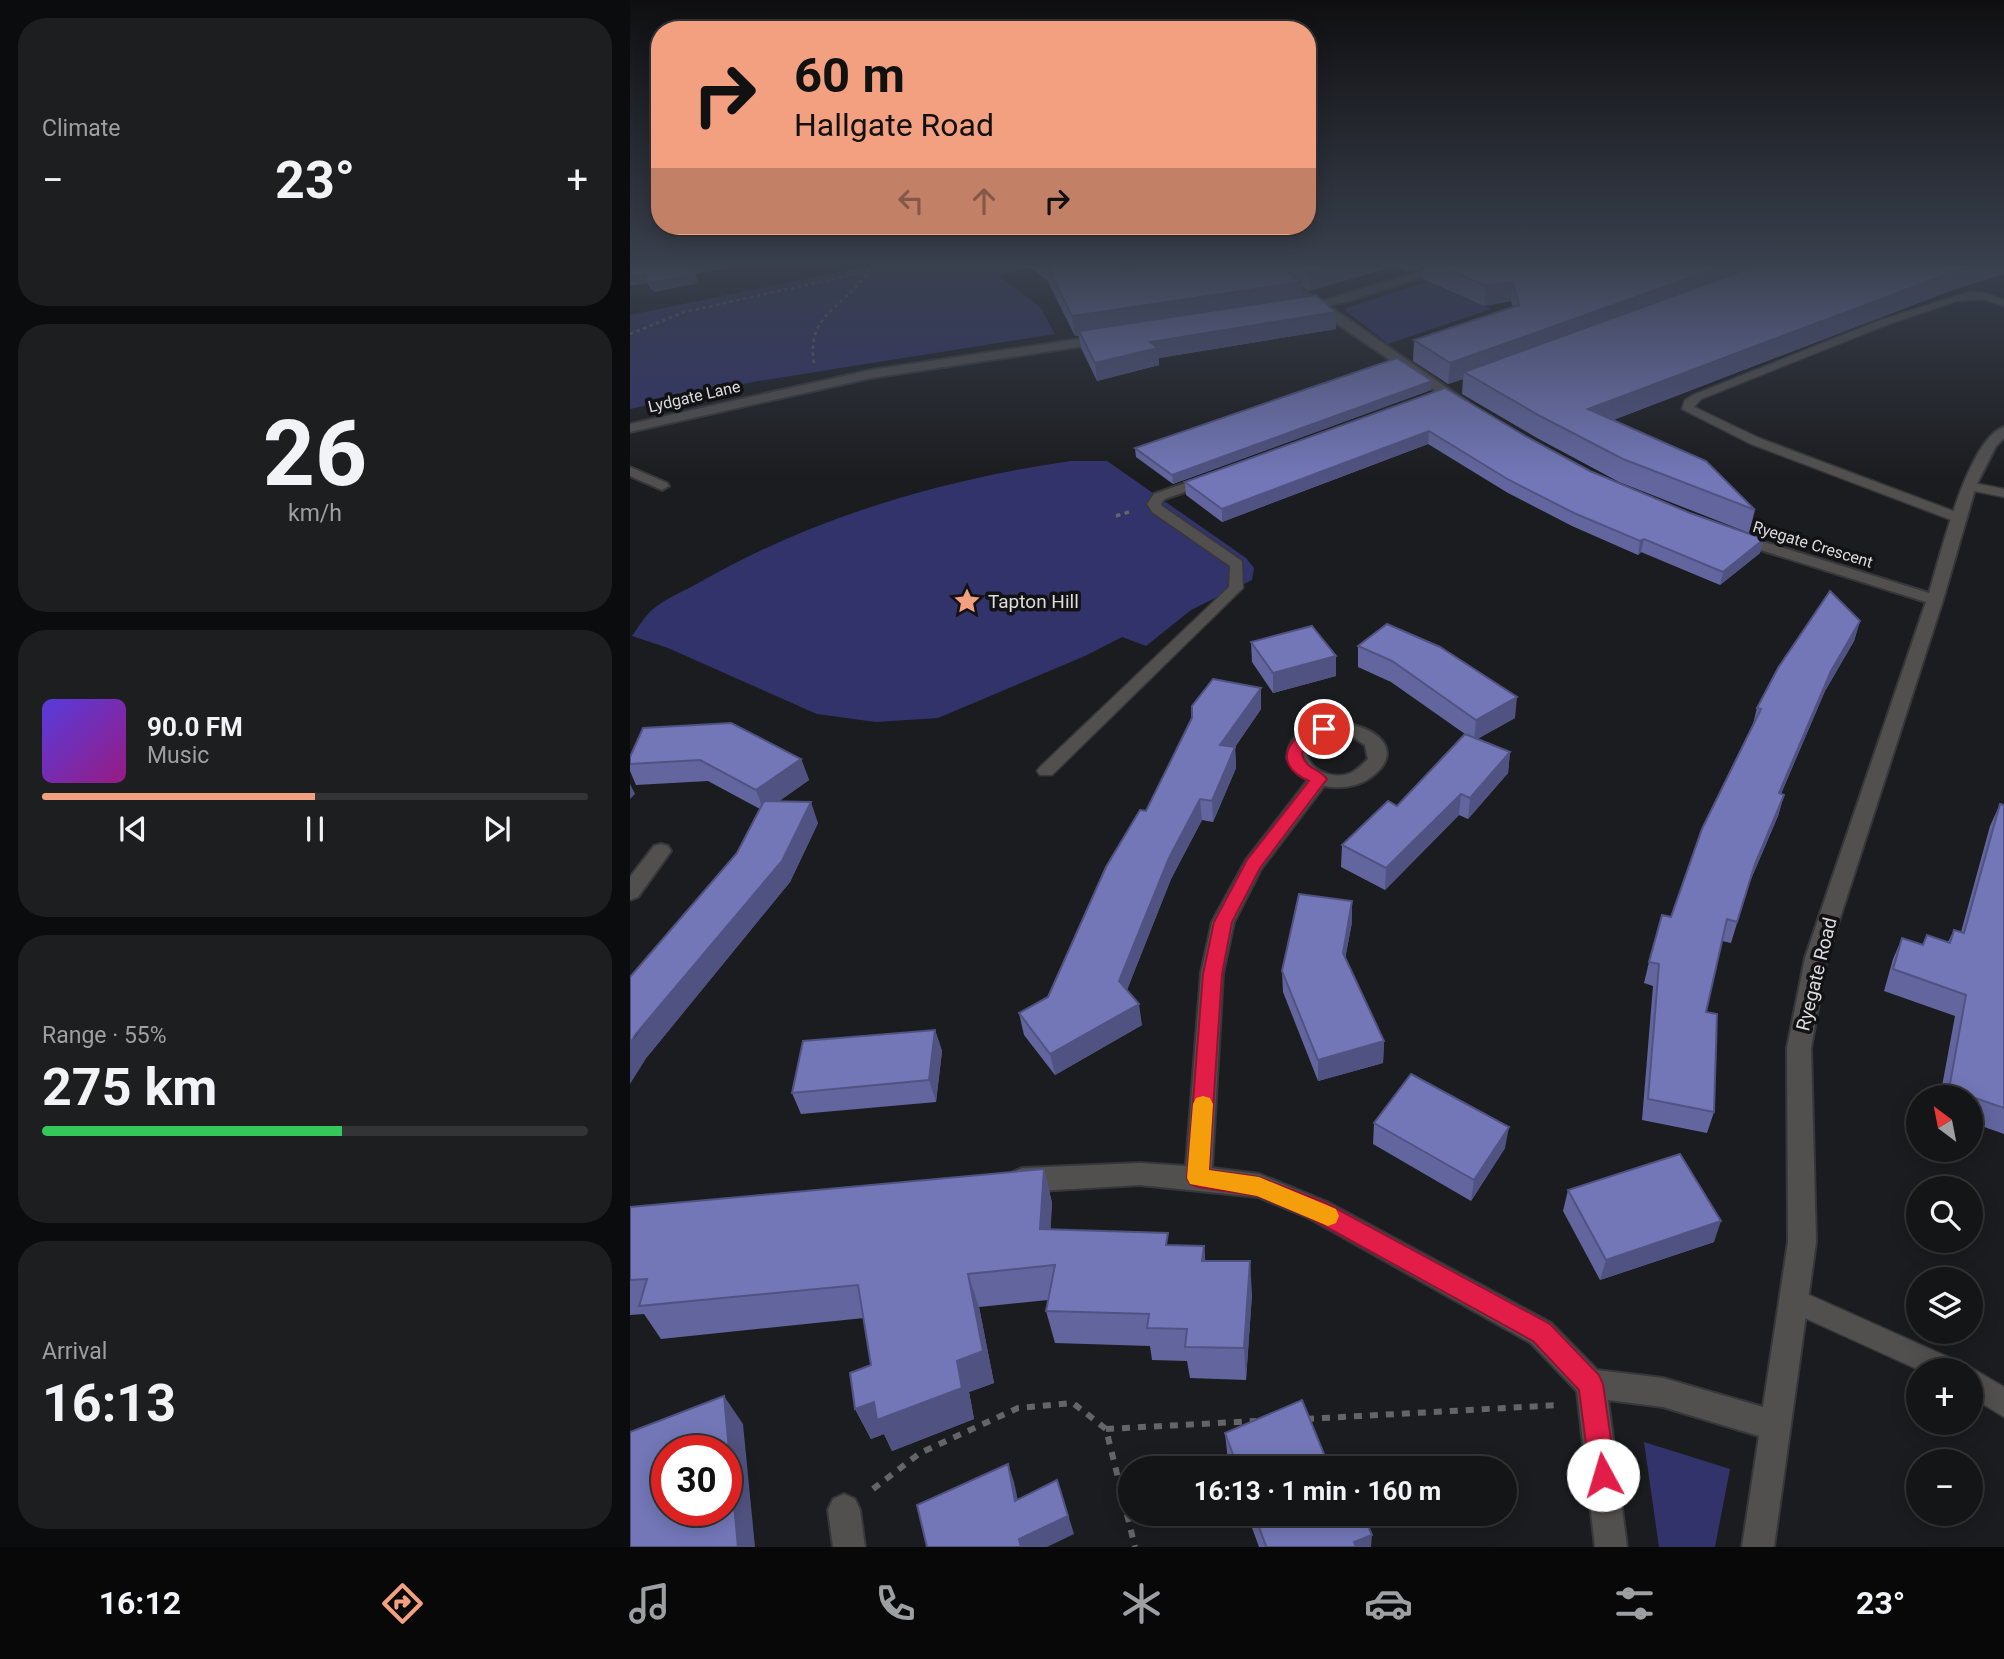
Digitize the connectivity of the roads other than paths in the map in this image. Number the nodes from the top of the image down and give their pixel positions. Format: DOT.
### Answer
graph roads {
  1 [pos="1358,333"];
  2 [pos="1857,333"];
  3 [pos="1123,336"];
  4 [pos="1468,385"];
  5 [pos="1438,395"];
  6 [pos="1480,413"];
  7 [pos="630,428"];
  8 [pos="2004,431"];
  9 [pos="630,471"];
  10 [pos="1224,473"];
  11 [pos="662,486"];
  12 [pos="1969,486"];
  13 [pos="2004,493"];
  14 [pos="1159,497"];
  15 [pos="1959,518"];
  16 [pos="1718,530"];
  17 [pos="1935,600"];
  18 [pos="1046,771"];
  19 [pos="1319,779"];
  20 [pos="661,851"];
  21 [pos="630,892"];
  22 [pos="1198,1178"];
  23 [pos="1003,1181"];
  24 [pos="1794,1300"];
  25 [pos="1922,1358"];
  26 [pos="1983,1389"];
  27 [pos="1593,1394"];
  28 [pos="2004,1403"];
  29 [pos="1777,1427"];
  30 [pos="844,1510"];
  31 [pos="849,1547"];
  32 [pos="1611,1547"];
  33 [pos="1758,1547"];
  1 -- 5 [label="street"];
  2 -- 15 [label="lane"];
  3 -- 7 [label="street, Lydgate Lane"];
  4 -- 5 [label="street"];
  5 -- 6 [label="street"];
  8 -- 12 [label="street, Ryegate Road"];
  9 -- 11 [label="street"];
  10 -- 14 [label="street"];
  12 -- 13 [label="lane"];
  12 -- 15 [label="street, Ryegate Road"];
  14 -- 18 [label="lane"];
  15 -- 17 [label="street, Ryegate Road"];
  16 -- 17 [label="street, Ryegate Crescent"];
  17 -- 24 [label="street, Ryegate Road"];
  19 -- 22 [label="street"];
  20 -- 21 [label="street"];
  22 -- 23 [label="street"];
  22 -- 27 [label="street"];
  24 -- 25 [label="lane"];
  24 -- 29 [label="street, Ryegate Road"];
  26 -- 28 [label="lane"];
  27 -- 29 [label="street"];
  27 -- 32 [label="street"];
  29 -- 33 [label="street, Ryegate Road"];
  30 -- 31 [label="street"];
}
